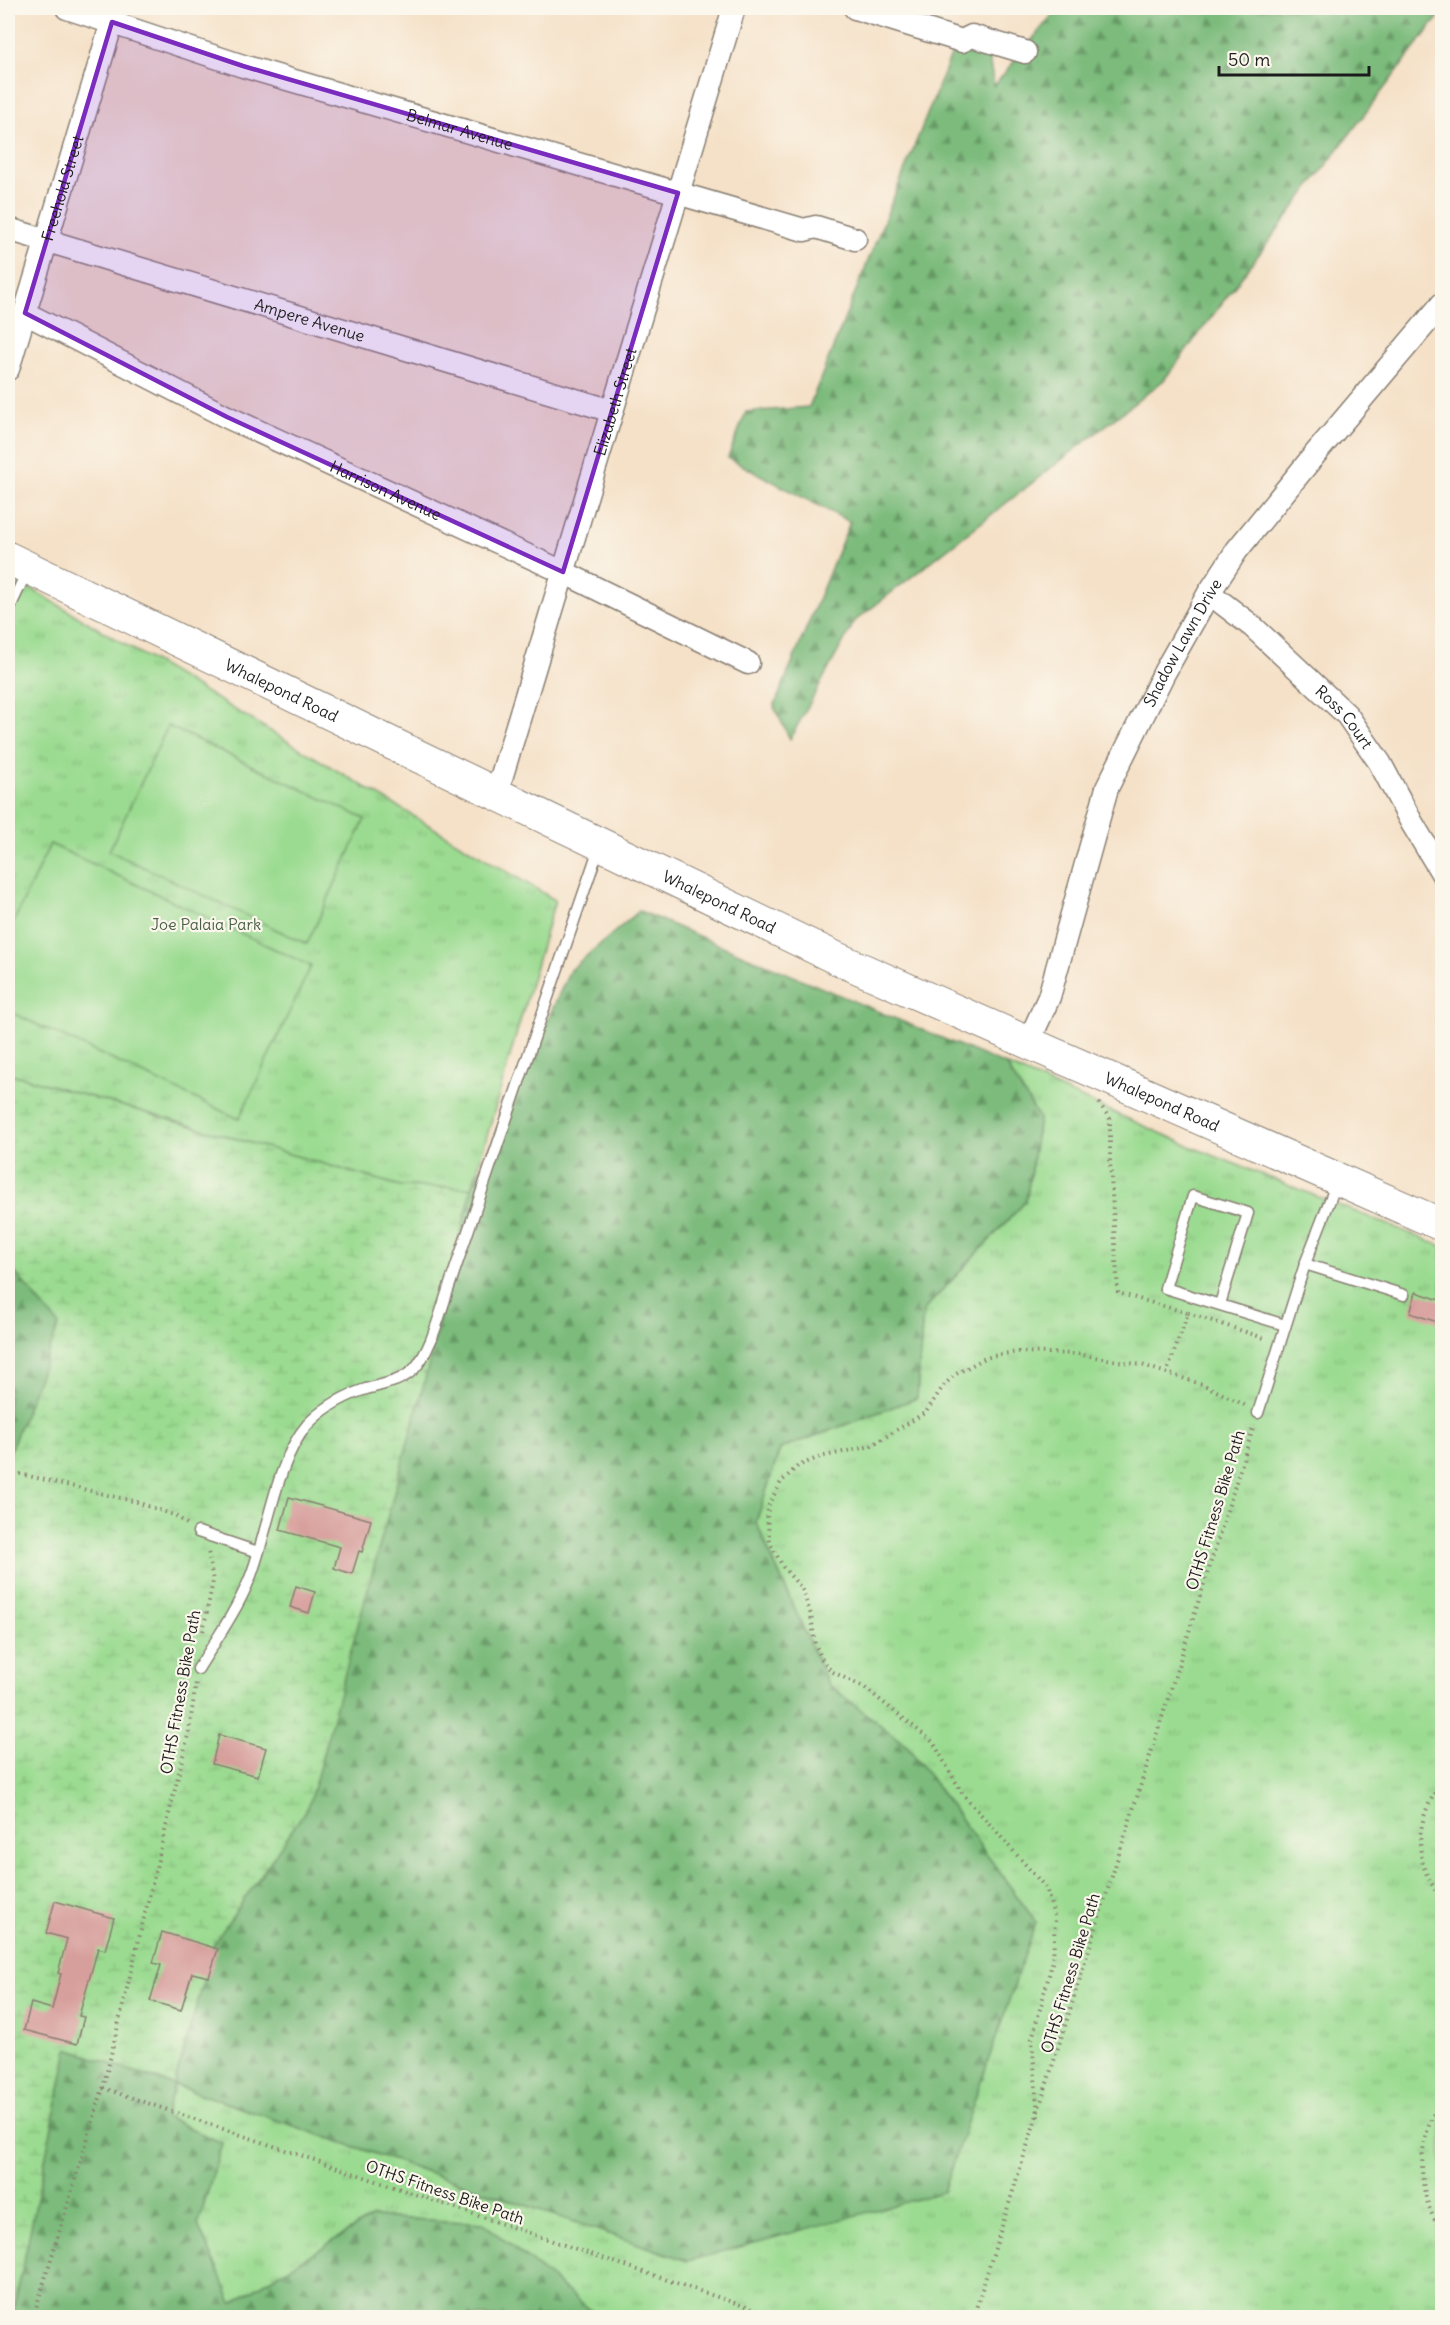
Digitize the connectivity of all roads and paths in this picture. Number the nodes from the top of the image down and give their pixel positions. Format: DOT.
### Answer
graph roads {
  1 [pos="67,8"];
  2 [pos="734,8"];
  3 [pos="855,8"];
  4 [pos="114,15"];
  5 [pos="1025,52"];
  6 [pos="678,193"];
  7 [pos="8,229"];
  8 [pos="855,239"];
  9 [pos="46,241"];
  10 [pos="1443,304"];
  11 [pos="25,313"];
  12 [pos="8,369"];
  13 [pos="612,411"];
  14 [pos="18,563"];
  15 [pos="563,572"];
  16 [pos="1209,594"];
  17 [pos="8,612"];
  18 [pos="748,663"];
  19 [pos="496,795"];
  20 [pos="600,844"];
  21 [pos="1443,873"];
  22 [pos="1029,1041"];
  23 [pos="1099,1102"];
  24 [pos="1339,1179"];
  25 [pos="1443,1225"];
  26 [pos="1305,1264"];
  27 [pos="1404,1295"];
  28 [pos="1220,1304"];
  29 [pos="1188,1313"];
  30 [pos="1285,1325"];
  31 [pos="1279,1343"];
  32 [pos="1167,1372"];
  33 [pos="1258,1413"];
  34 [pos="8,1472"];
  35 [pos="198,1532"];
  36 [pos="258,1552"];
  37 [pos="198,1669"];
  38 [pos="1443,1783"];
  39 [pos="1443,1897"];
  40 [pos="103,2088"];
  41 [pos="1443,2098"];
  42 [pos="1038,2117"];
  43 [pos="1443,2232"];
  44 [pos="33,2318"];
  45 [pos="779,2318"];
  46 [pos="973,2318"];
  1 -- 4 [label="street, Belmar Avenue"];
  2 -- 6 [label="street, Elizabeth Street"];
  3 -- 5 [label="street"];
  4 -- 6 [label="street, Belmar Avenue"];
  4 -- 9 [label="street, Freehold Street"];
  6 -- 8 [label="street, Belmar Avenue"];
  6 -- 13 [label="street, Elizabeth Street"];
  7 -- 9 [label="street, Ampere Avenue"];
  9 -- 11 [label="street, Freehold Street"];
  9 -- 13 [label="street, Ampere Avenue"];
  10 -- 16 [label="street, Shadow Lawn Drive"];
  11 -- 12 [label="street, Freehold Street"];
  11 -- 15 [label="street, Harrison Avenue"];
  13 -- 15 [label="street, Elizabeth Street"];
  14 -- 17 [label="lane"];
  14 -- 19 [label="street, Whalepond Road"];
  15 -- 18 [label="street, Harrison Avenue"];
  15 -- 19 [label="street, Elizabeth Street"];
  16 -- 21 [label="street, Ross Court"];
  16 -- 22 [label="street, Shadow Lawn Drive"];
  19 -- 20 [label="street, Whalepond Road"];
  20 -- 22 [label="street, Whalepond Road"];
  20 -- 36 [label="lane"];
  22 -- 24 [label="street, Whalepond Road"];
  23 -- 29 [label="path"];
  24 -- 25 [label="street, Whalepond Road"];
  24 -- 26 [label="lane"];
  26 -- 27 [label="lane"];
  26 -- 30 [label="lane"];
  28 -- 28 [label="lane"];
  28 -- 30 [label="lane"];
  29 -- 31 [label="path"];
  29 -- 32 [label="path"];
  30 -- 31 [label="lane"];
  31 -- 33 [label="lane"];
  32 -- 33 [label="path, OTHS Fitness Bike Path"];
  32 -- 42 [label="path, OTHS Fitness Bike Path"];
  33 -- 42 [label="path, OTHS Fitness Bike Path"];
  34 -- 35 [label="path"];
  35 -- 36 [label="lane"];
  35 -- 37 [label="path, OTHS Fitness Bike Path"];
  36 -- 37 [label="lane"];
  37 -- 40 [label="path, OTHS Fitness Bike Path"];
  38 -- 39 [label="path"];
  40 -- 44 [label="path, OTHS Fitness Bike Path"];
  40 -- 45 [label="path, OTHS Fitness Bike Path"];
  41 -- 43 [label="path"];
  42 -- 46 [label="path, OTHS Fitness Bike Path"];
}
